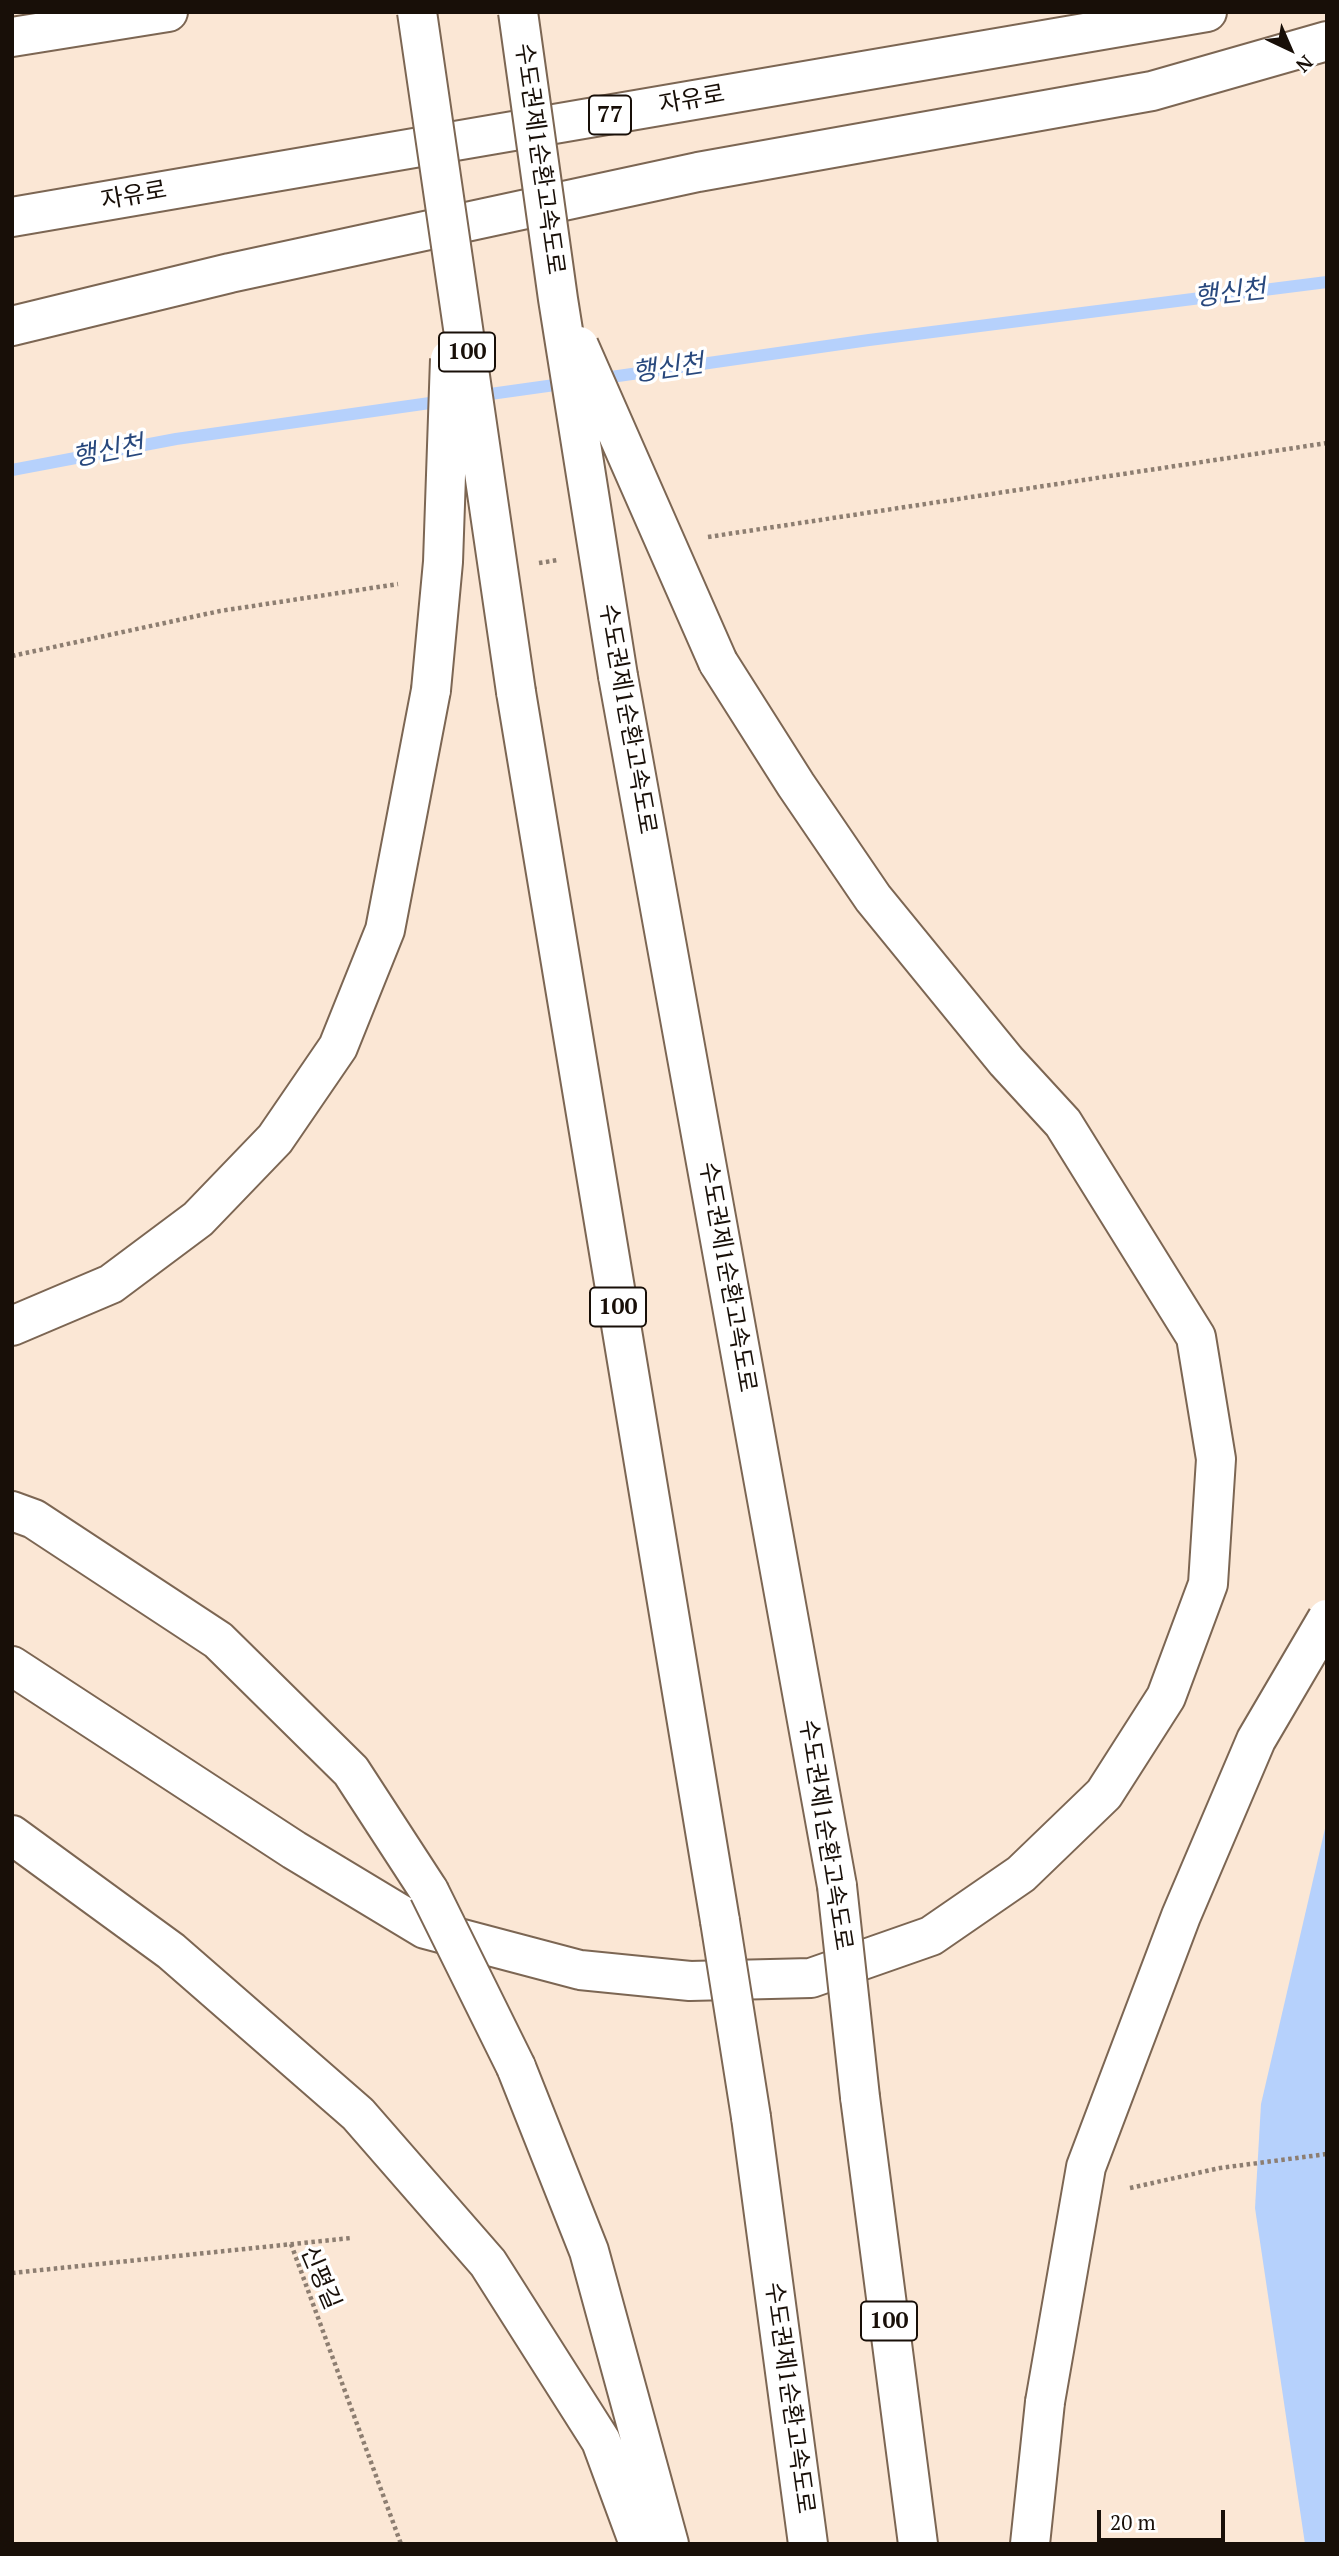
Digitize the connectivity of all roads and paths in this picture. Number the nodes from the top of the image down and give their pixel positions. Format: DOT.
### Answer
graph roads {
  1 [pos="168,12"];
  2 [pos="417,12"];
  3 [pos="518,12"];
  4 [pos="1207,12"];
  5 [pos="12,37"];
  6 [pos="1327,41"];
  7 [pos="12,217"];
  8 [pos="454,259"];
  9 [pos="558,299"];
  10 [pos="12,326"];
  11 [pos="12,1326"];
  12 [pos="12,1511"];
  13 [pos="1327,1619"];
  14 [pos="12,1666"];
  15 [pos="12,1835"];
  16 [pos="1327,2154"];
  17 [pos="1130,2188"];
  18 [pos="351,2238"];
  19 [pos="291,2244"];
  20 [pos="12,2273"];
  21 [pos="401,2544"];
  22 [pos="639,2544"];
  23 [pos="669,2544"];
  24 [pos="808,2544"];
  25 [pos="918,2544"];
  26 [pos="1030,2544"];
  1 -- 5 [label="highway"];
  2 -- 8 [label="highway, 수도권제1순환고속도로 / 100, bridge"];
  3 -- 9 [label="highway, 수도권제1순환고속도로 / 100, bridge"];
  4 -- 7 [label="highway, 자유로 / 77"];
  6 -- 10 [label="highway"];
  8 -- 11 [label="highway, bridge"];
  8 -- 24 [label="highway, 수도권제1순환고속도로 / 100, bridge"];
  9 -- 14 [label="highway, bridge"];
  9 -- 25 [label="highway, 수도권제1순환고속도로 / 100, bridge"];
  12 -- 23 [label="highway, bridge"];
  13 -- 26 [label="highway, bridge"];
  15 -- 22 [label="highway"];
  16 -- 17 [label="path"];
  18 -- 19 [label="path"];
  19 -- 20 [label="path, 신평길"];
  19 -- 21 [label="path, 신평길"];
}
